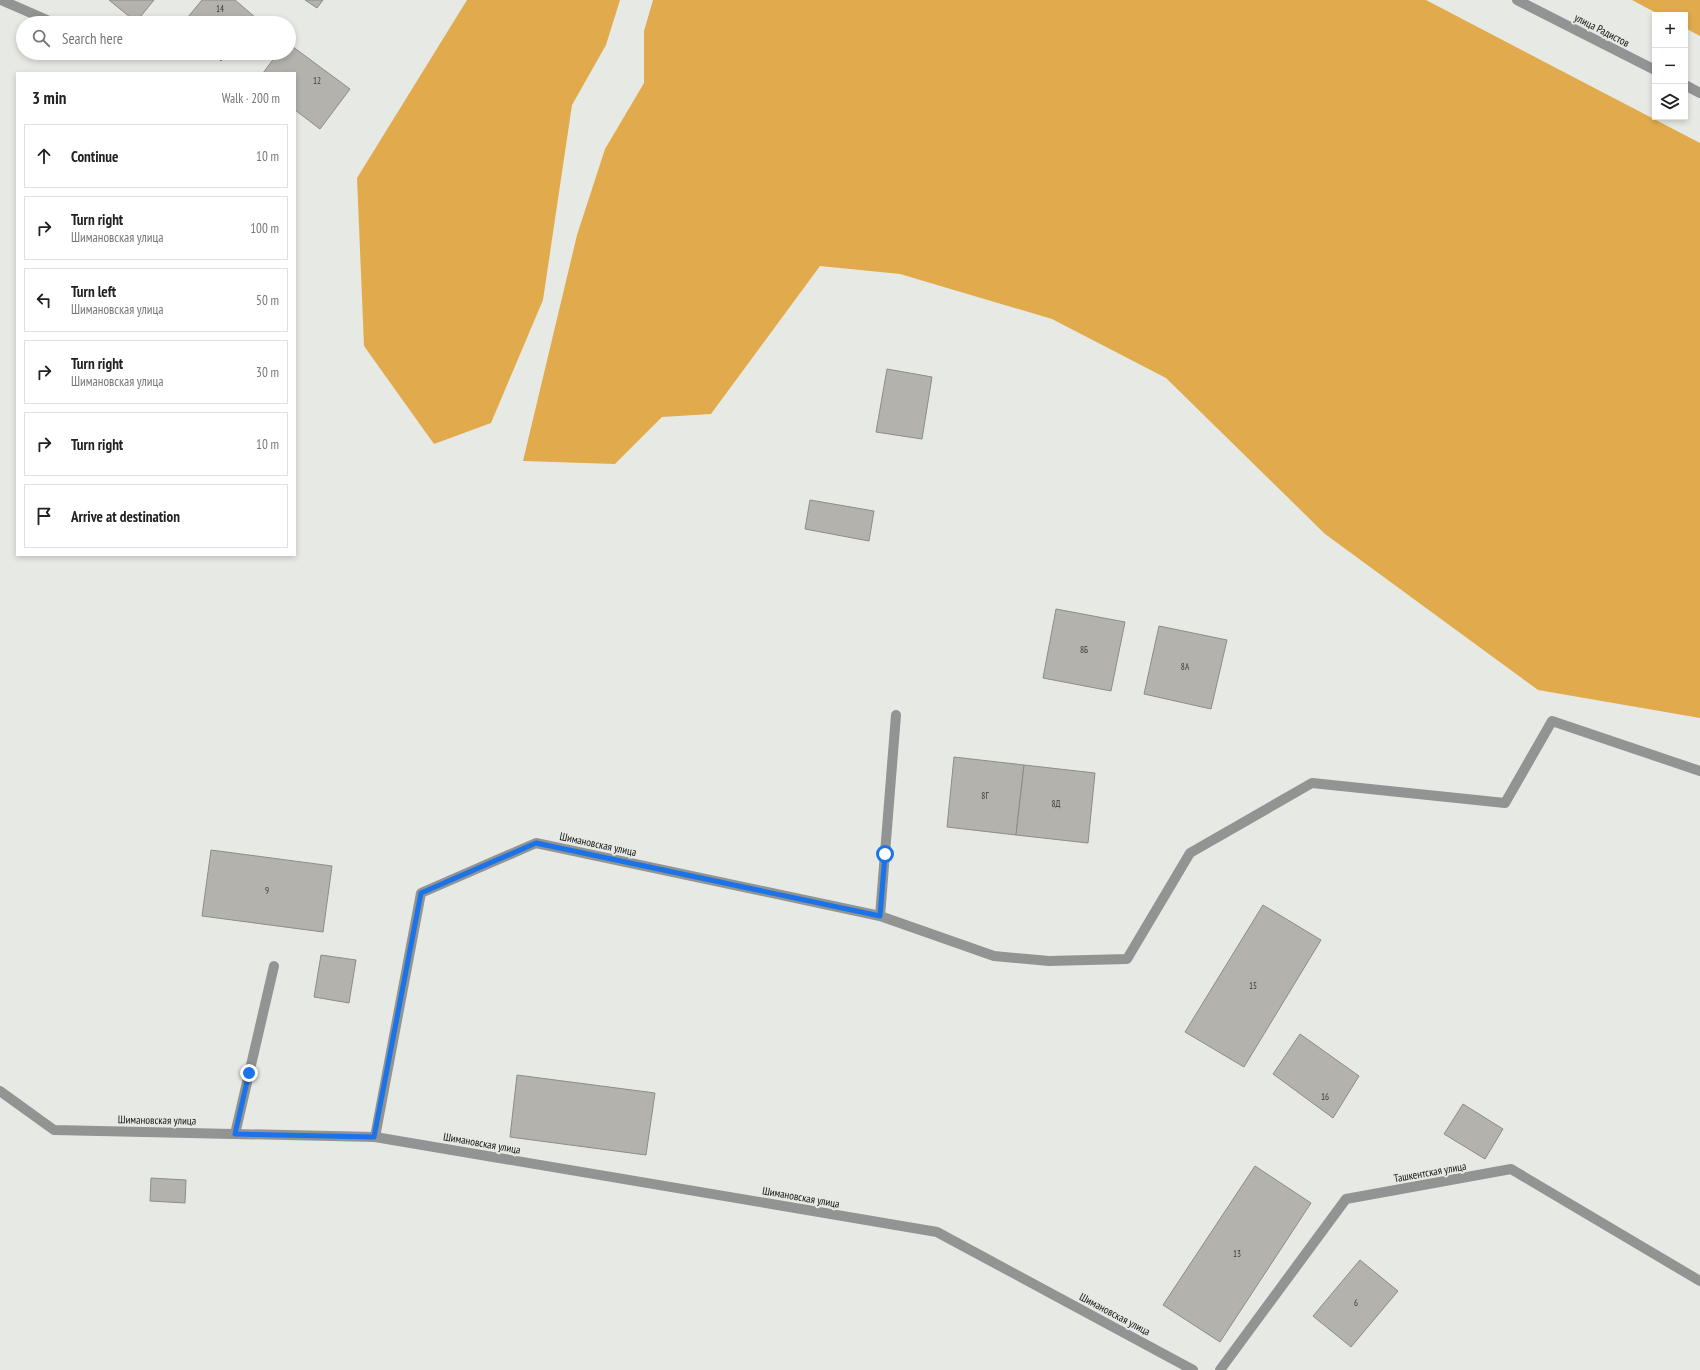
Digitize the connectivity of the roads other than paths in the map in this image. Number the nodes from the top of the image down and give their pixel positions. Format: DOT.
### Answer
graph roads {
  1 [pos="1,0"];
  2 [pos="1517,0"];
  3 [pos="38,16"];
  4 [pos="1652,68"];
  5 [pos="1688,86"];
  6 [pos="1700,92"];
  7 [pos="896,715"];
  8 [pos="1700,771"];
  9 [pos="880,916"];
  10 [pos="274,966"];
  11 [pos="0,1091"];
  12 [pos="235,1134"];
  13 [pos="374,1137"];
  14 [pos="1700,1281"];
  15 [pos="1193,1370"];
  16 [pos="1220,1370"];
  1 -- 3 [label="street"];
  2 -- 4 [label="street, улица Радистов"];
  5 -- 6 [label="street"];
  7 -- 9 [label="street"];
  8 -- 9 [label="street"];
  9 -- 13 [label="street, Шимановская улица"];
  10 -- 12 [label="street"];
  11 -- 12 [label="street, Шимановская улица"];
  12 -- 13 [label="street, Шимановская улица"];
  13 -- 15 [label="street, Шимановская улица"];
  14 -- 16 [label="street, Ташкентская улица"];
}
